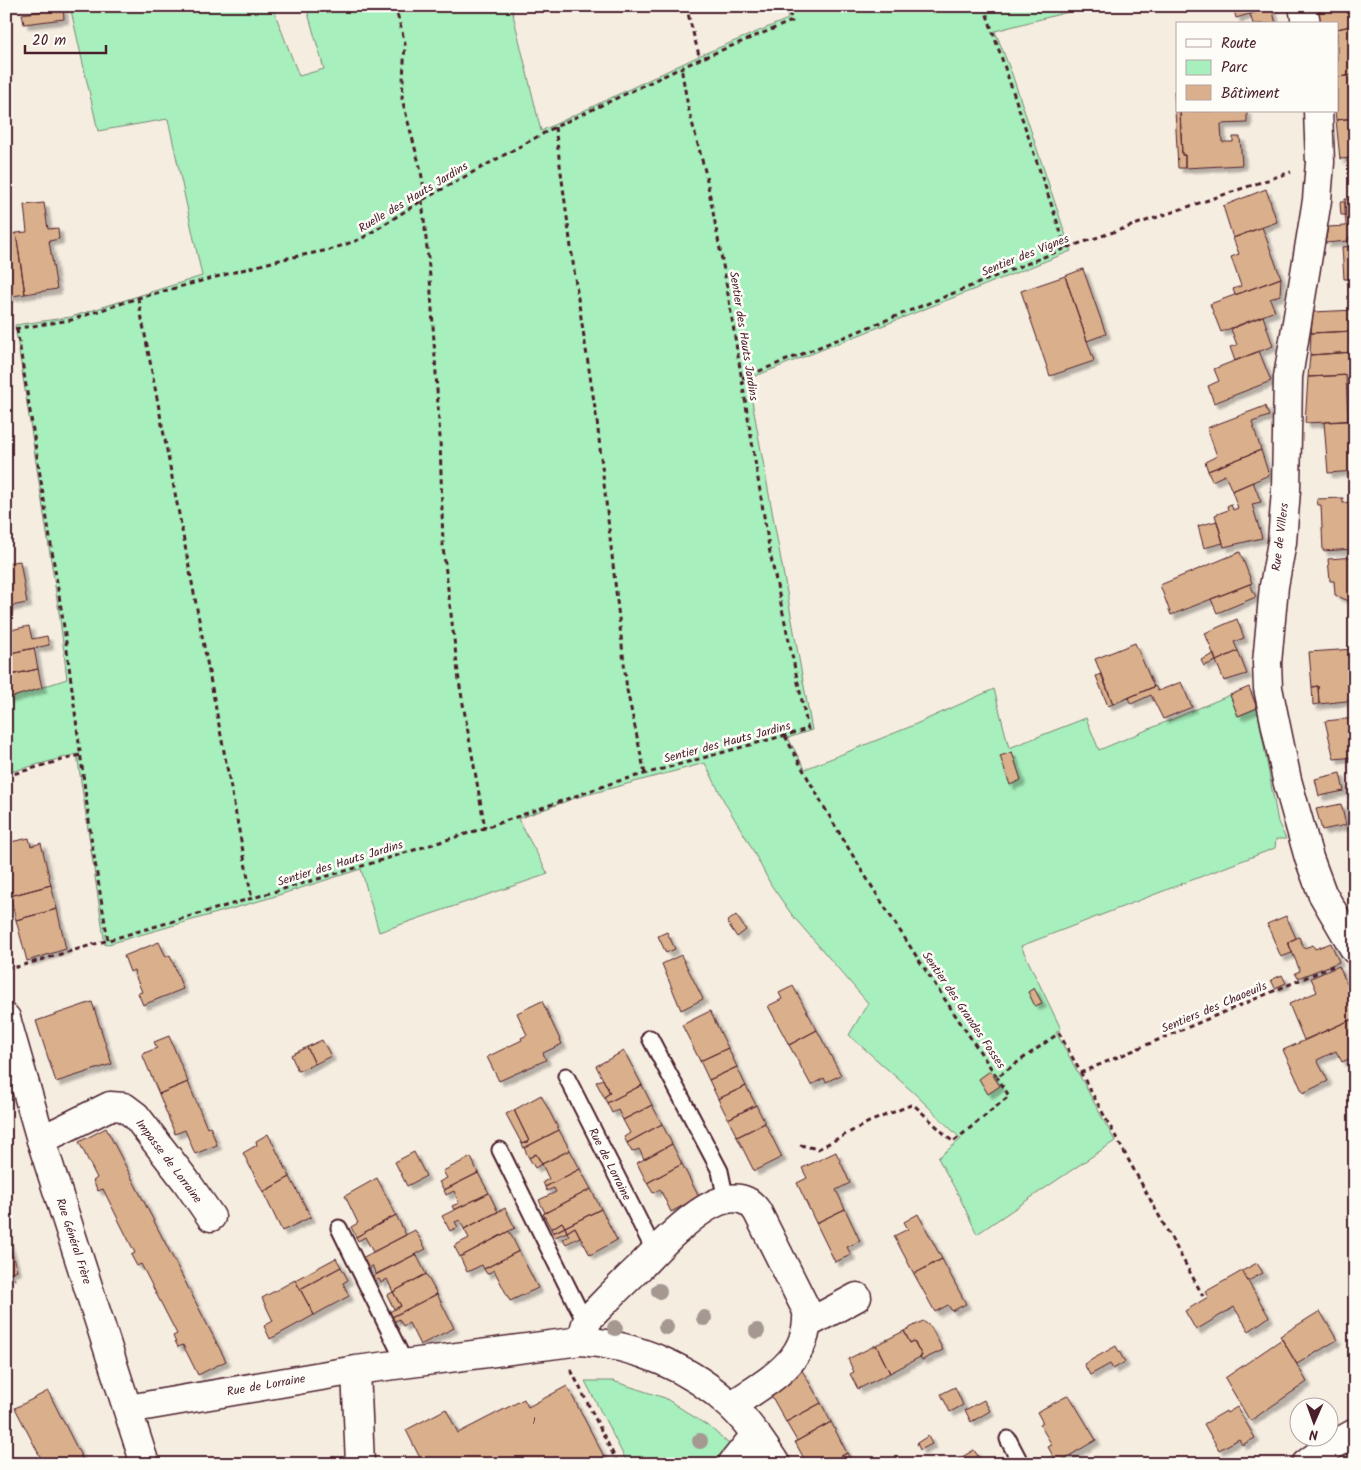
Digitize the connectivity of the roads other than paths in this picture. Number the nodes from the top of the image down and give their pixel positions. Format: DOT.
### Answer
graph roads {
  1 [pos="1304,6"];
  2 [pos="1306,22"];
  3 [pos="1318,112"];
  4 [pos="1346,957"];
  5 [pos="6,1018"];
  6 [pos="650,1038"];
  7 [pos="566,1076"];
  8 [pos="41,1140"];
  9 [pos="500,1150"];
  10 [pos="726,1200"];
  11 [pos="211,1217"];
  12 [pos="339,1228"];
  13 [pos="655,1252"];
  14 [pos="857,1297"];
  15 [pos="807,1324"];
  16 [pos="575,1337"];
  17 [pos="406,1363"];
  18 [pos="356,1370"];
  19 [pos="731,1406"];
  20 [pos="128,1409"];
  21 [pos="1355,1433"];
  22 [pos="756,1434"];
  23 [pos="1008,1440"];
  24 [pos="145,1464"];
  25 [pos="360,1464"];
  26 [pos="732,1464"];
  27 [pos="776,1464"];
  28 [pos="1021,1464"];
  29 [pos="1306,1464"];
  1 -- 2 [label="street"];
  3 -- 4 [label="street, Rue de Villers"];
  5 -- 8 [label="street, Rue Général Frère"];
  6 -- 10 [label="lane"];
  7 -- 13 [label="lane, Rue de Lorraine"];
  8 -- 11 [label="street, Impasse de Lorraine"];
  8 -- 20 [label="street, Rue Général Frère"];
  9 -- 16 [label="lane"];
  10 -- 13 [label="street"];
  10 -- 15 [label="street"];
  12 -- 17 [label="lane"];
  13 -- 16 [label="street"];
  14 -- 15 [label="street"];
  15 -- 19 [label="street"];
  16 -- 17 [label="street, Rue de Lorraine"];
  16 -- 19 [label="street, Rue de Lorraine"];
  17 -- 18 [label="street, Rue de Lorraine"];
  18 -- 20 [label="street, Rue de Lorraine"];
  18 -- 25 [label="street"];
  19 -- 22 [label="street, Rue de Lorraine"];
  20 -- 24 [label="street, Rue Général Frère"];
  21 -- 29 [label="street"];
  22 -- 26 [label="street"];
  22 -- 27 [label="street, Rue de Lorraine"];
  23 -- 28 [label="lane"];
}
